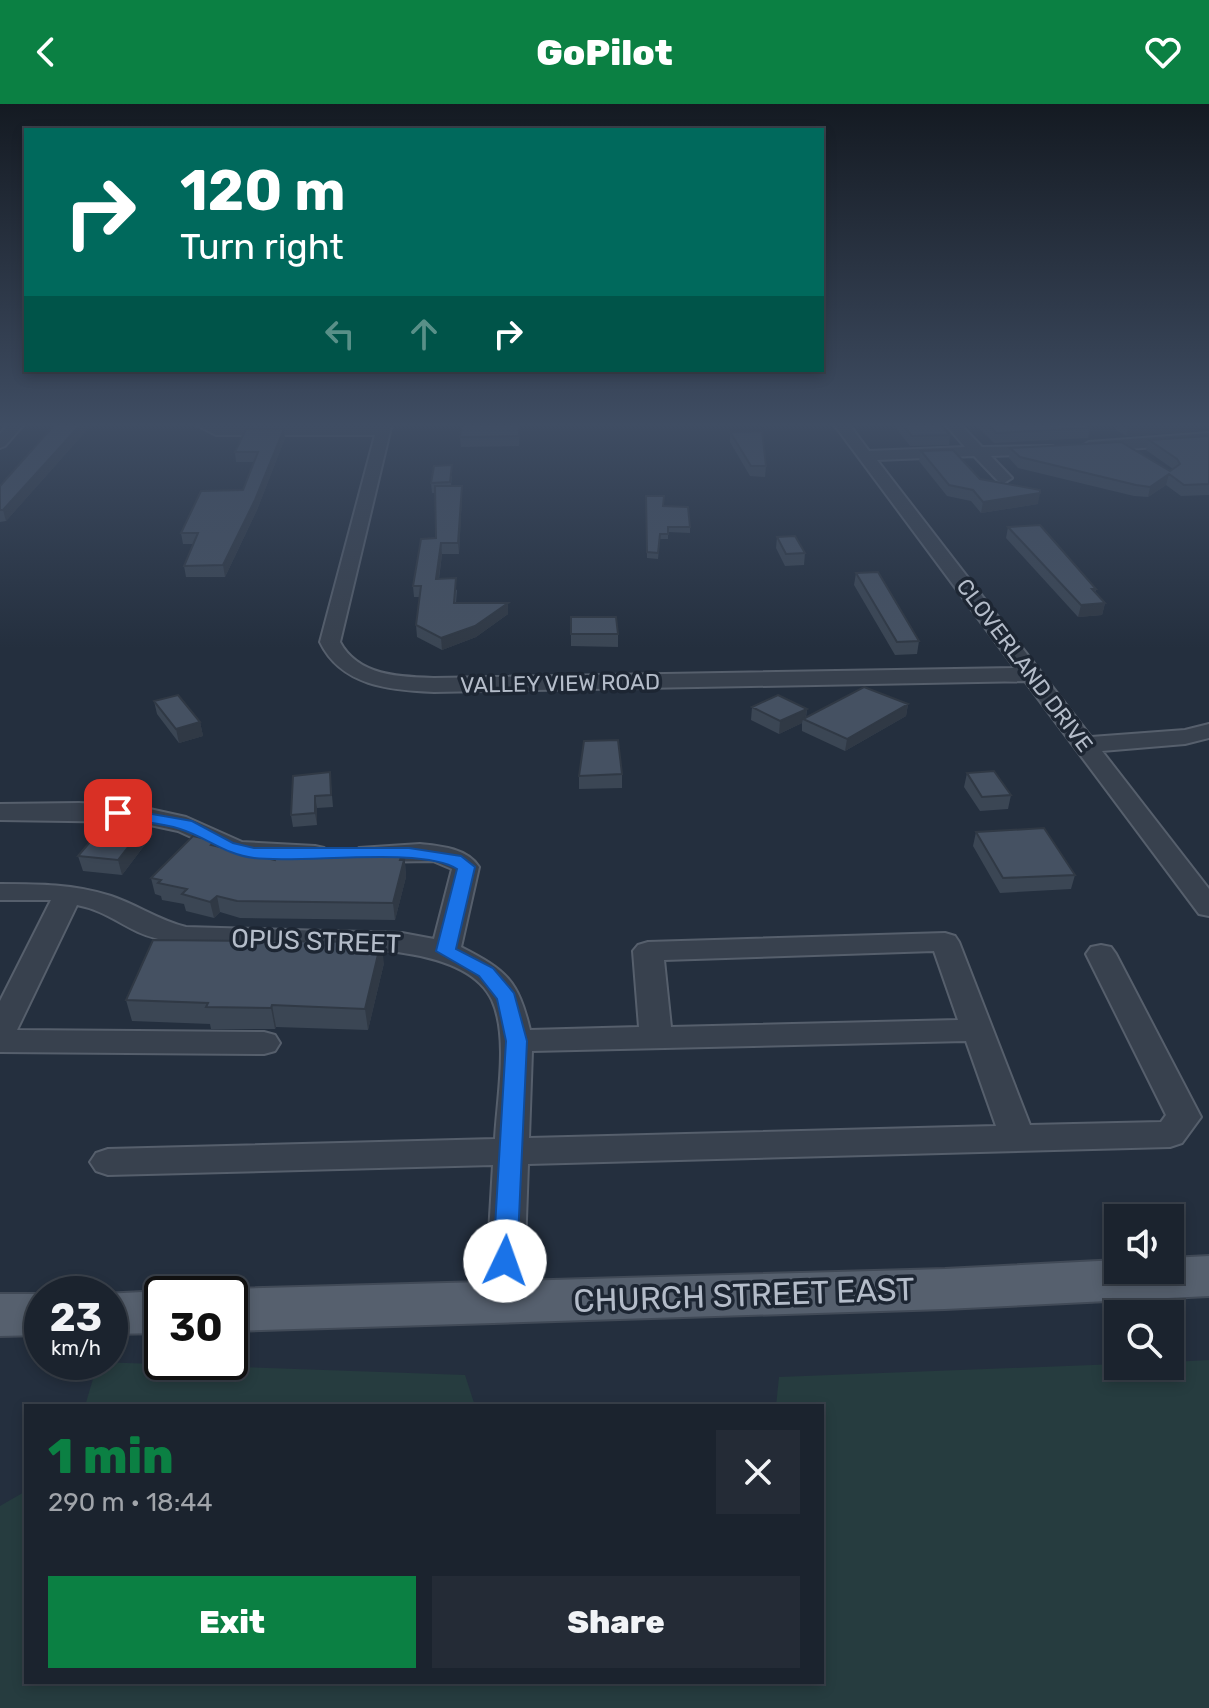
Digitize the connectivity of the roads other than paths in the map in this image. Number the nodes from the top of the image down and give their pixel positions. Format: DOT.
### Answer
graph roads {
  1 [pos="366,498"];
  2 [pos="897,498"];
  3 [pos="1032,674"];
  4 [pos="1209,731"];
  5 [pos="1086,745"];
  6 [pos="0,812"];
  7 [pos="0,892"];
  8 [pos="68,894"];
  9 [pos="1209,908"];
  10 [pos="446,951"];
  11 [pos="1101,954"];
  12 [pos="978,1030"];
  13 [pos="0,1032"];
  14 [pos="656,1038"];
  15 [pos="0,1041"];
  16 [pos="517,1041"];
  17 [pos="264,1043"];
  18 [pos="1017,1136"];
  19 [pos="510,1153"];
  20 [pos="108,1162"];
  21 [pos="1209,1276"];
  22 [pos="504,1303"];
  23 [pos="248,1310"];
  24 [pos="24,1314"];
  25 [pos="0,1315"];
  1 -- 3 [label="street, VALLEY VIEW ROAD"];
  2 -- 3 [label="street, CLOVERLAND DRIVE"];
  3 -- 5 [label="street, CLOVERLAND DRIVE"];
  4 -- 5 [label="street"];
  5 -- 9 [label="street, CLOVERLAND DRIVE"];
  6 -- 10 [label="street"];
  7 -- 8 [label="street, OPUS STREET"];
  8 -- 10 [label="street, OPUS STREET"];
  8 -- 13 [label="street"];
  10 -- 16 [label="street, OPUS STREET"];
  11 -- 18 [label="street"];
  12 -- 14 [label="street"];
  12 -- 14 [label="street"];
  12 -- 18 [label="street"];
  14 -- 16 [label="street"];
  15 -- 17 [label="street"];
  16 -- 19 [label="street, OPUS STREET"];
  18 -- 19 [label="street"];
  19 -- 20 [label="street"];
  19 -- 22 [label="street, OPUS STREET"];
  21 -- 22 [label="main road, CHURCH STREET EAST"];
  22 -- 23 [label="main road, CHURCH STREET EAST"];
  24 -- 25 [label="main road"];
}
